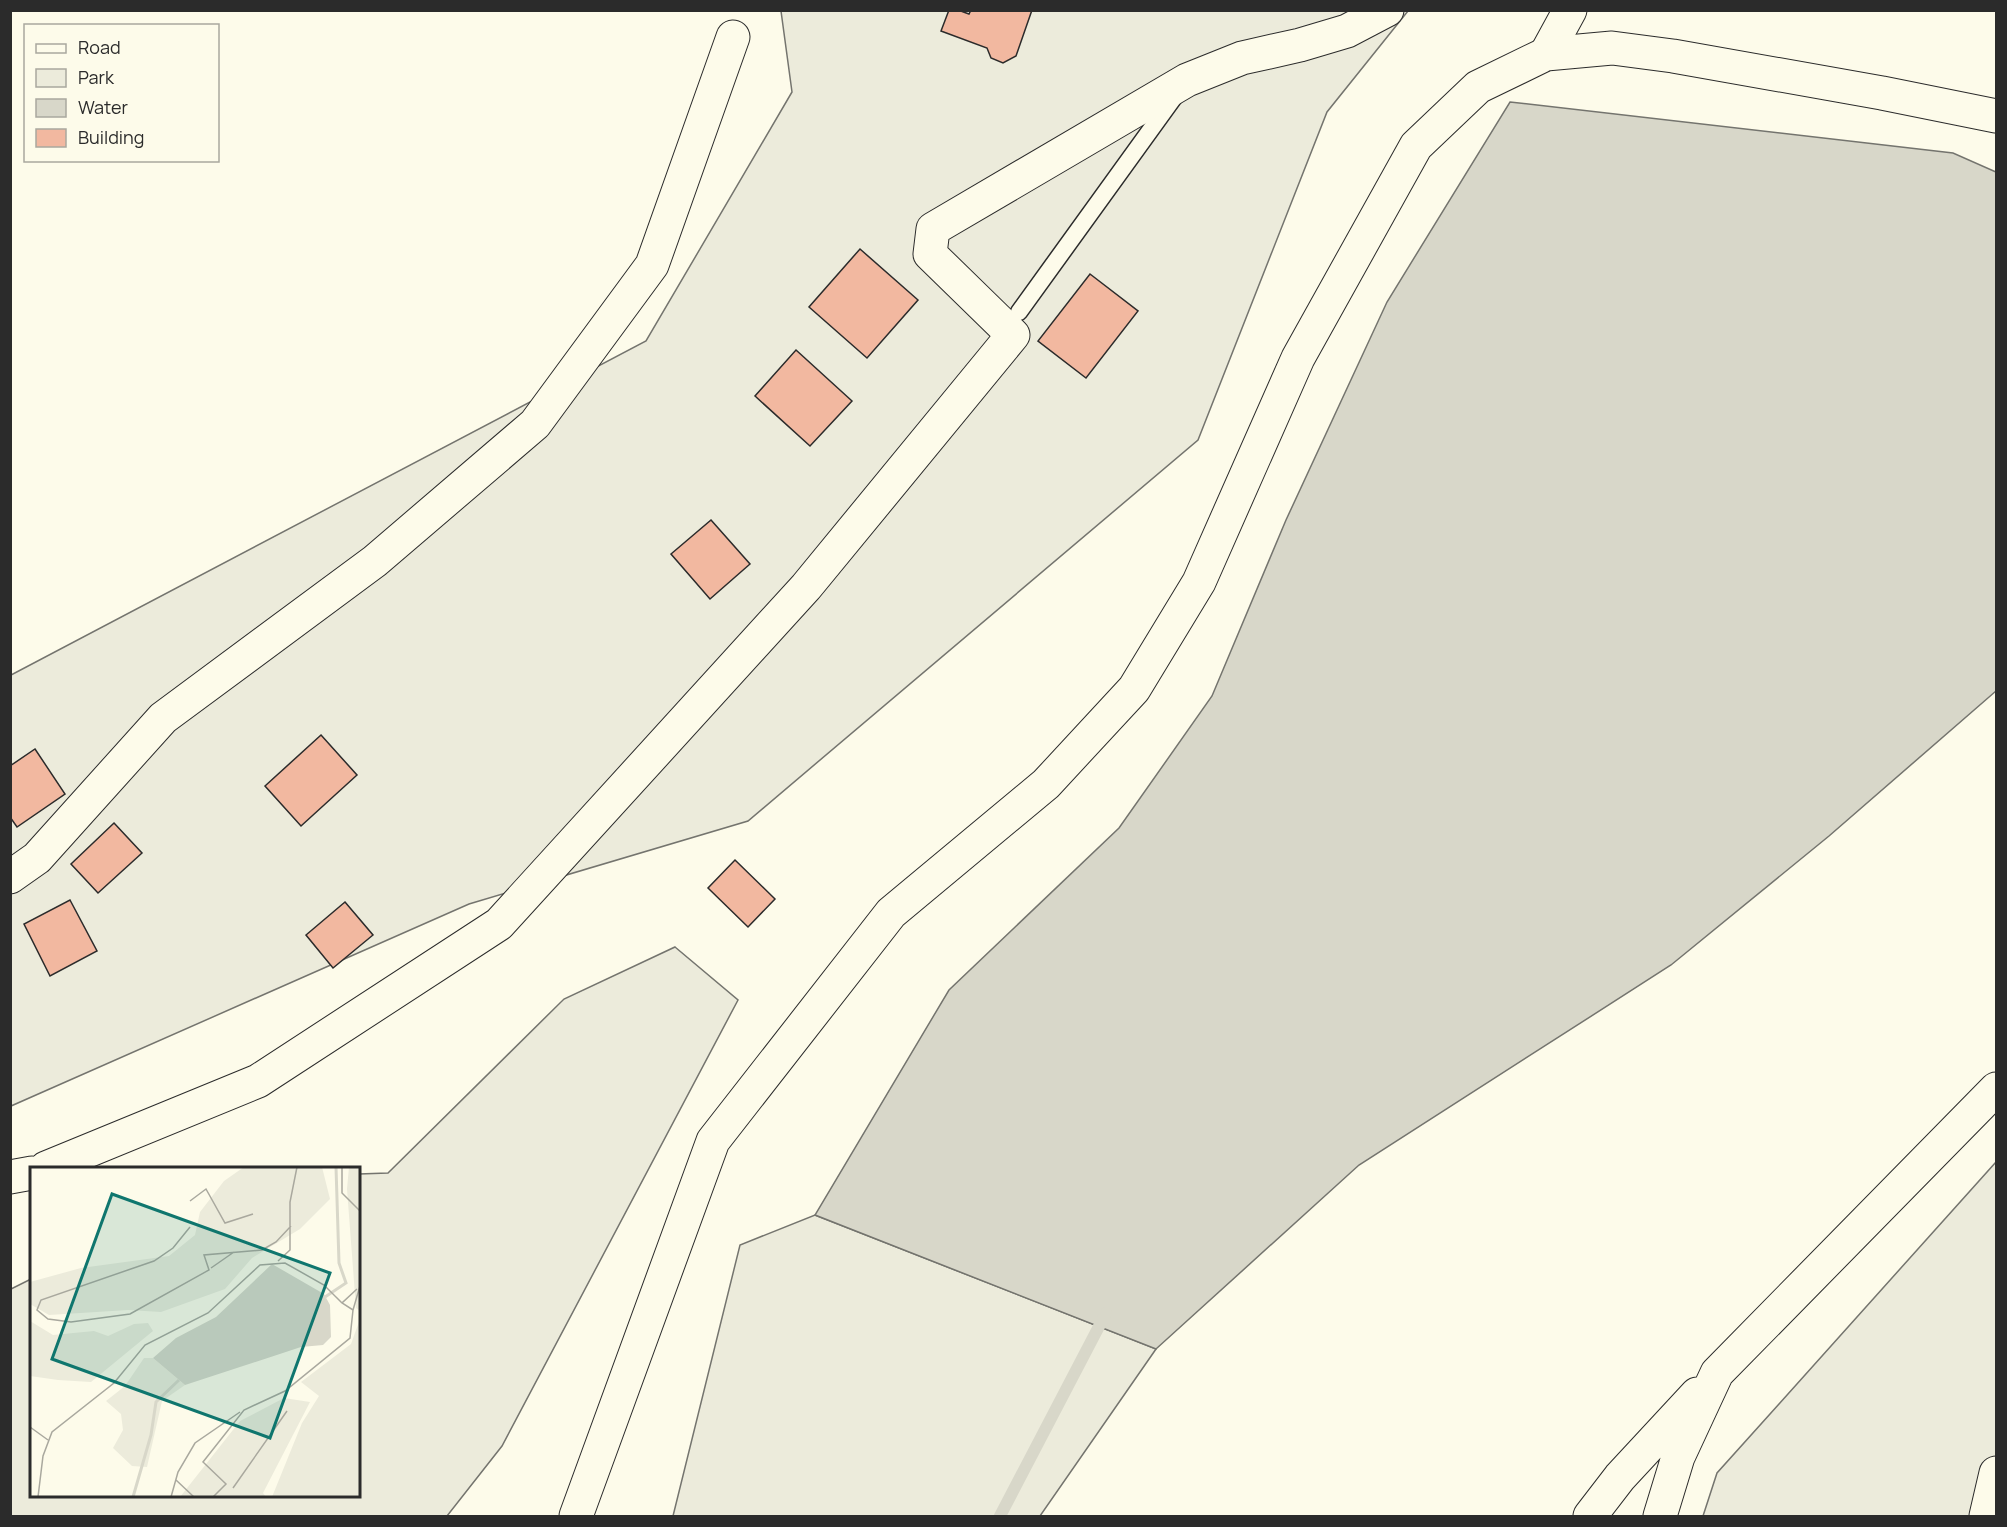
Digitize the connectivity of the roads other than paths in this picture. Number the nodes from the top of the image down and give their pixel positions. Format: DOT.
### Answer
graph roads {
  1 [pos="1387,10"];
  2 [pos="1570,10"];
  3 [pos="733,37"];
  4 [pos="1546,54"];
  5 [pos="1187,80"];
  6 [pos="1996,116"];
  7 [pos="1019,312"];
  8 [pos="10,877"];
  9 [pos="1996,1089"];
  10 [pos="48,1167"];
  11 [pos="30,1173"];
  12 [pos="10,1177"];
  13 [pos="1717,1373"];
  14 [pos="1996,1473"];
  15 [pos="576,1516"];
  16 [pos="1590,1516"];
  17 [pos="1660,1516"];
  18 [pos="1986,1516"];
  1 -- 5 [label="street"];
  2 -- 4 [label="street"];
  3 -- 8 [label="street"];
  4 -- 6 [label="street"];
  4 -- 15 [label="street"];
  5 -- 7 [label="lane"];
  5 -- 10 [label="street"];
  9 -- 13 [label="street"];
  11 -- 12 [label="street"];
  13 -- 16 [label="street"];
  13 -- 17 [label="street"];
  14 -- 18 [label="street"];
}
